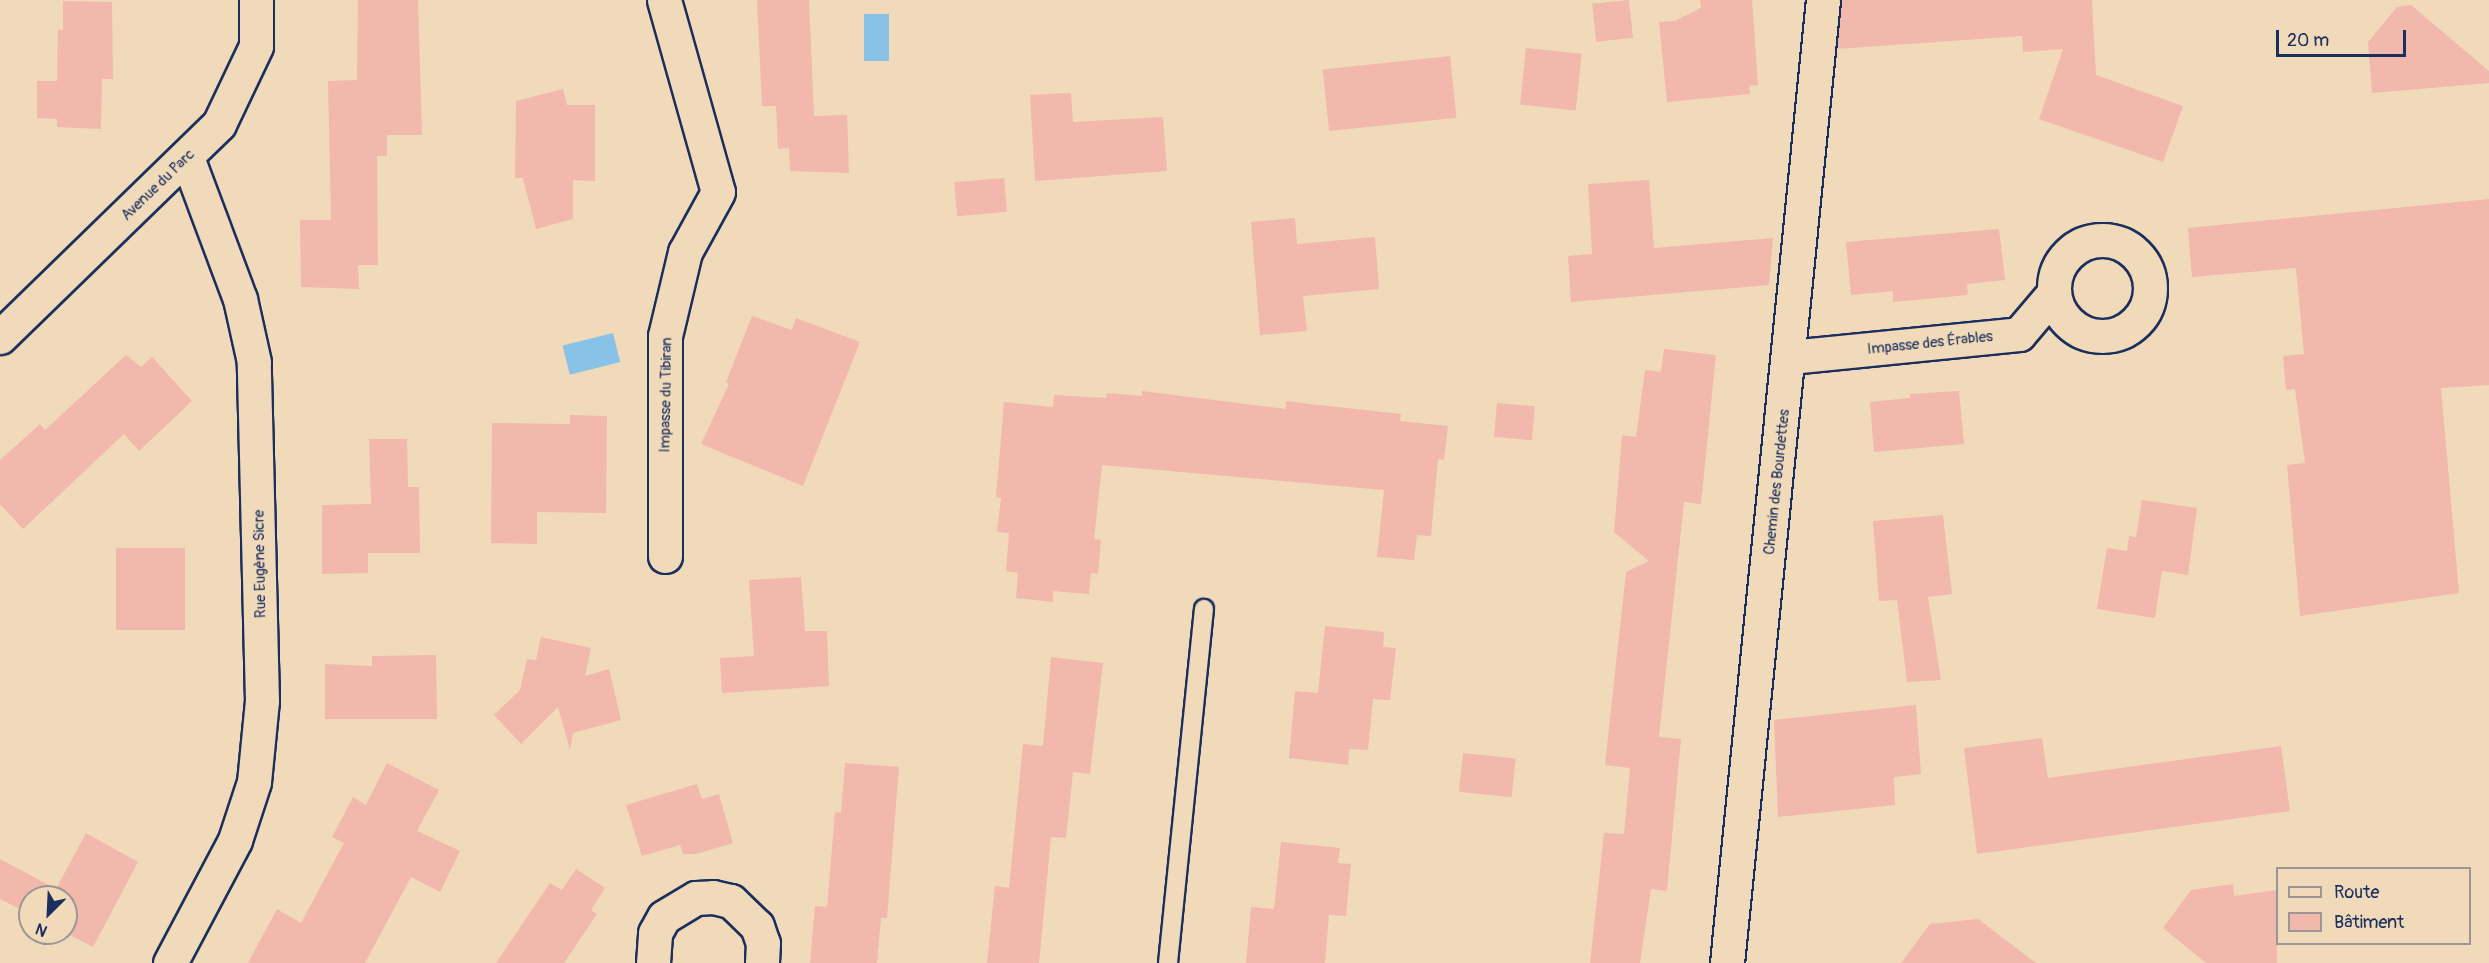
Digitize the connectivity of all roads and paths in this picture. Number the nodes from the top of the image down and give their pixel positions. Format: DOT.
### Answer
graph roads {
  1 [pos="256,0"];
  2 [pos="664,0"];
  3 [pos="1823,0"];
  4 [pos="187,157"];
  5 [pos="2052,295"];
  6 [pos="0,337"];
  7 [pos="1790,357"];
  8 [pos="664,556"];
  9 [pos="1204,609"];
  10 [pos="170,963"];
  11 [pos="653,963"];
  12 [pos="762,963"];
  13 [pos="1168,963"];
  14 [pos="1727,963"];
  1 -- 4 [label="street, Avenue du Parc"];
  2 -- 8 [label="street, Impasse du Tibiran"];
  3 -- 7 [label="street, Chemin des Bourdettes"];
  4 -- 6 [label="street, Avenue du Parc"];
  4 -- 10 [label="street, Rue Eugène Sicre"];
  5 -- 7 [label="street, Impasse des Érables"];
  7 -- 14 [label="street, Chemin des Bourdettes"];
  9 -- 13 [label="lane"];
  11 -- 12 [label="street"];
}
